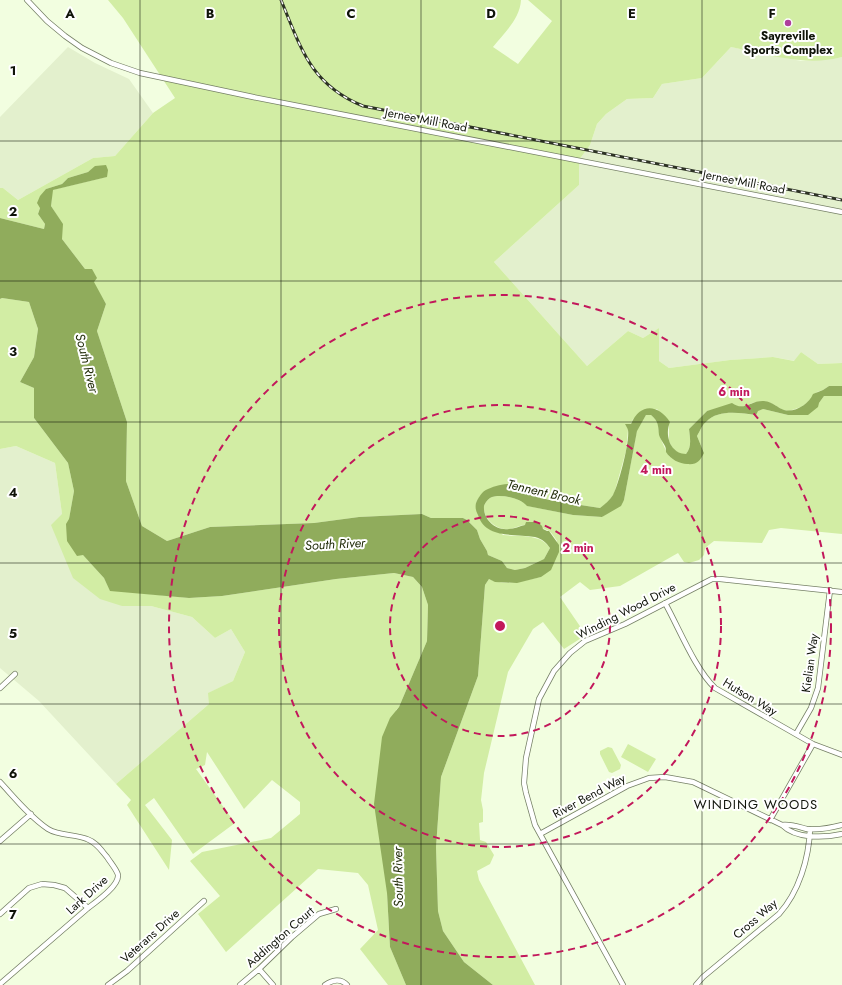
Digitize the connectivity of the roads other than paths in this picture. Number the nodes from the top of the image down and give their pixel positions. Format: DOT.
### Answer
graph roads {
  1 [pos="27,0"];
  2 [pos="842,212"];
  3 [pos="830,590"];
  4 [pos="842,592"];
  5 [pos="666,602"];
  6 [pos="15,674"];
  7 [pos="1,686"];
  8 [pos="796,734"];
  9 [pos="813,744"];
  10 [pos="842,755"];
  11 [pos="0,782"];
  12 [pos="30,814"];
  13 [pos="770,820"];
  14 [pos="782,824"];
  15 [pos="842,825"];
  16 [pos="810,829"];
  17 [pos="540,834"];
  18 [pos="842,834"];
  19 [pos="810,836"];
  20 [pos="0,841"];
  21 [pos="204,901"];
  22 [pos="88,908"];
  23 [pos="336,909"];
  24 [pos="0,914"];
  25 [pos="258,969"];
  26 [pos="0,984"];
  27 [pos="108,985"];
  28 [pos="240,985"];
  29 [pos="273,985"];
  30 [pos="325,985"];
  31 [pos="347,985"];
  32 [pos="624,985"];
  33 [pos="696,985"];
  1 -- 2 [label="street, Jernee Mill Road"];
  3 -- 4 [label="street, Winding Wood Drive"];
  3 -- 5 [label="street, Winding Wood Drive"];
  3 -- 8 [label="street, Kielian Way"];
  5 -- 8 [label="street, Hutson Way"];
  5 -- 17 [label="street, Winding Wood Drive"];
  6 -- 7 [label="street"];
  8 -- 9 [label="street, Hutson Way"];
  9 -- 10 [label="street, Hutson Way"];
  9 -- 13 [label="street"];
  11 -- 12 [label="street, Lark Drive"];
  12 -- 20 [label="street"];
  12 -- 22 [label="street, Lark Drive"];
  13 -- 14 [label="street, River Bend Way"];
  13 -- 17 [label="street, River Bend Way"];
  14 -- 16 [label="street, River Bend Way"];
  14 -- 19 [label="street, River Bend Way"];
  15 -- 16 [label="street, River Bend Way"];
  16 -- 19 [label="street, Cross Way"];
  17 -- 32 [label="street, Winding Wood Drive"];
  18 -- 19 [label="street, River Bend Way"];
  19 -- 33 [label="street, Cross Way"];
  21 -- 27 [label="street, Veterans Drive"];
  22 -- 24 [label="street"];
  22 -- 26 [label="street, Lark Drive"];
  23 -- 25 [label="street, Addington Court"];
  25 -- 28 [label="street, Addington Court"];
  25 -- 29 [label="street"];
  30 -- 31 [label="street"];
}
